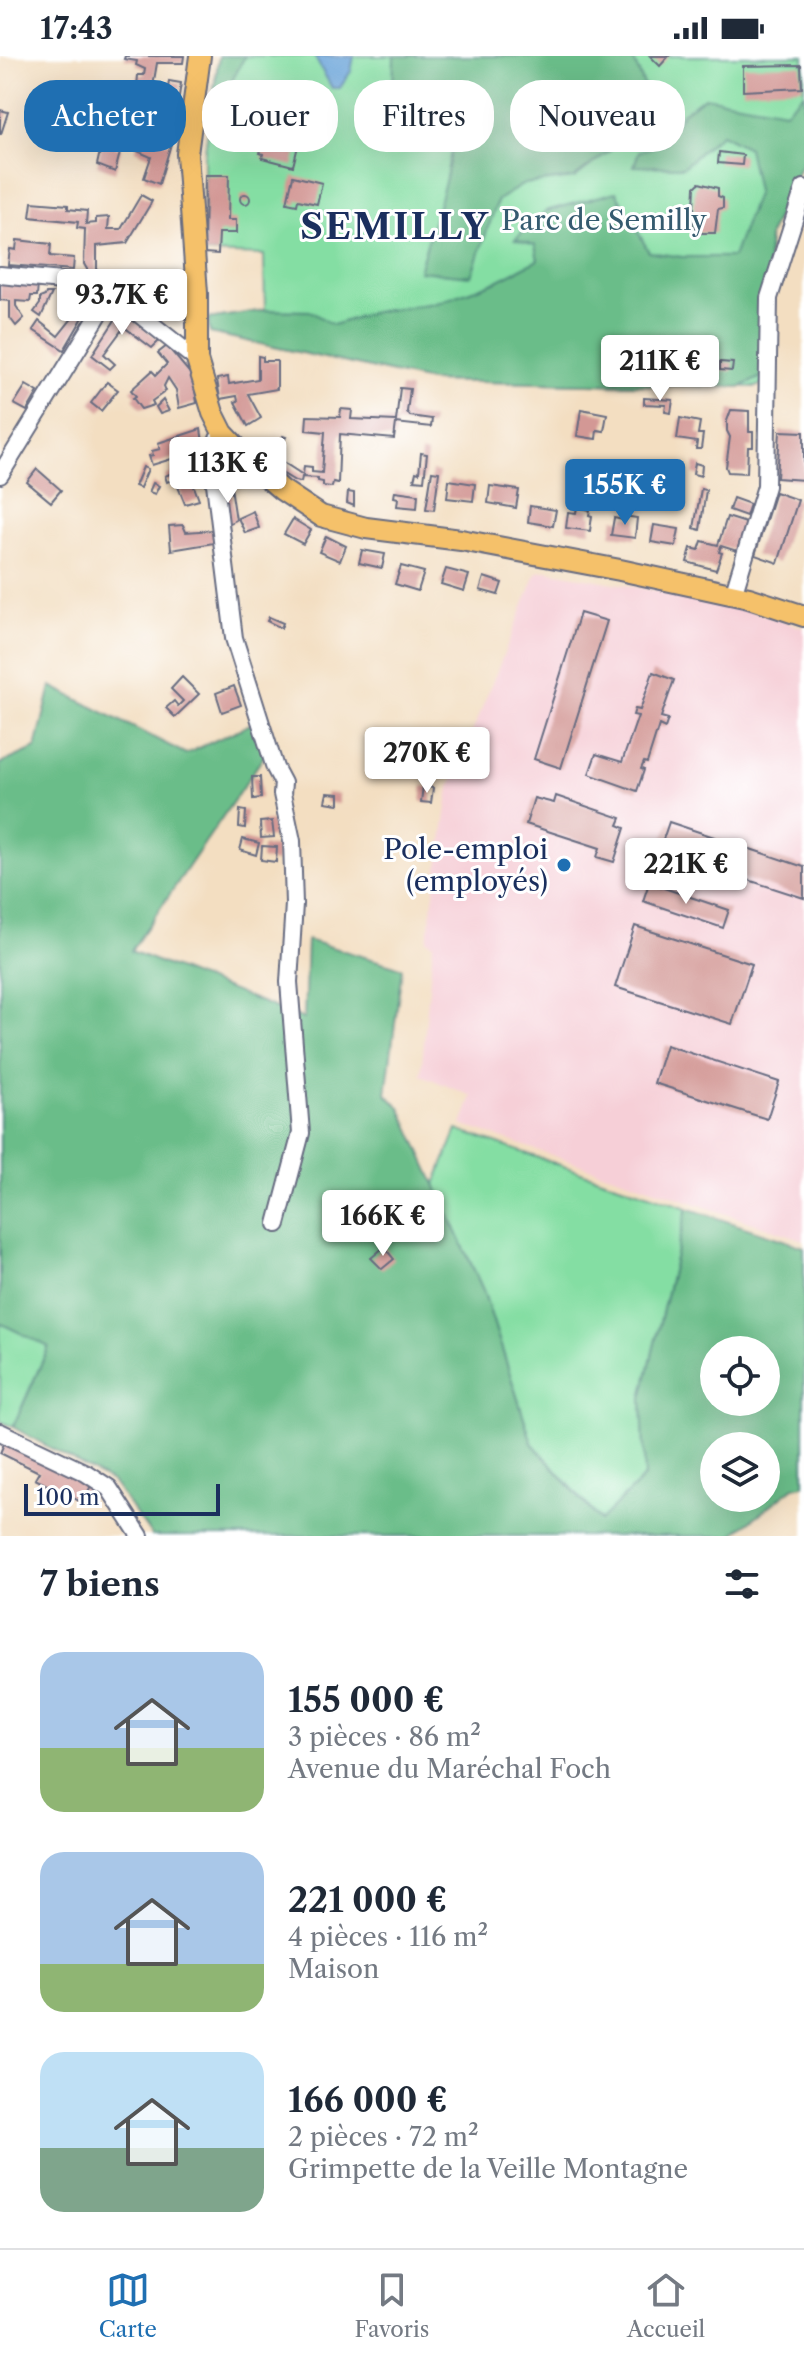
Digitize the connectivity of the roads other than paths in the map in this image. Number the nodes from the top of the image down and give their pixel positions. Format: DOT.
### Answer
graph roads {
  1 [pos="200,56"];
  2 [pos="804,188"];
  3 [pos="0,275"];
  4 [pos="112,293"];
  5 [pos="197,360"];
  6 [pos="223,433"];
  7 [pos="0,475"];
  8 [pos="733,595"];
  9 [pos="804,616"];
  10 [pos="277,1224"];
  11 [pos="0,1432"];
  12 [pos="140,1536"];
  1 -- 5 [label="main road"];
  2 -- 8 [label="street"];
  3 -- 4 [label="street"];
  4 -- 5 [label="street"];
  4 -- 7 [label="street"];
  5 -- 6 [label="main road"];
  6 -- 8 [label="main road"];
  6 -- 10 [label="street"];
  8 -- 9 [label="main road"];
  11 -- 12 [label="street"];
}
